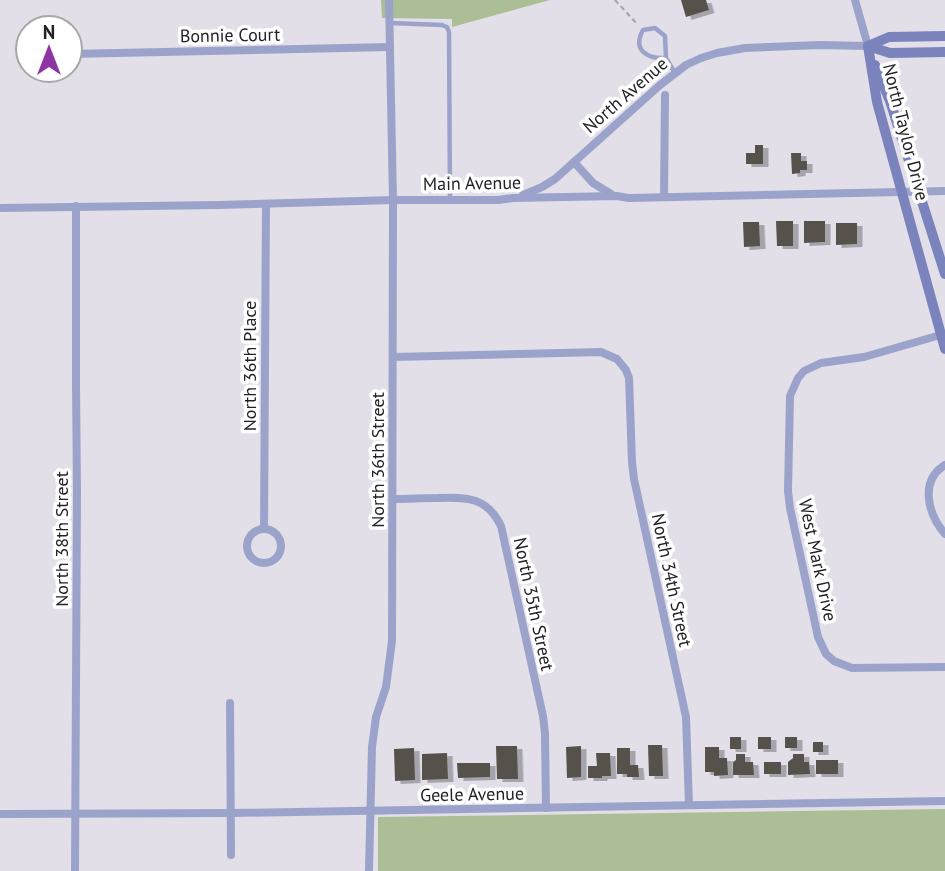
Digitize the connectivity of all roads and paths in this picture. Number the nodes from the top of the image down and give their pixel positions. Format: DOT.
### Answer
graph roads {
  1 [pos="389,0"];
  2 [pos="615,0"];
  3 [pos="855,0"];
  4 [pos="390,23"];
  5 [pos="643,30"];
  6 [pos="945,36"];
  7 [pos="868,46"];
  8 [pos="390,47"];
  9 [pos="945,52"];
  10 [pos="84,54"];
  11 [pos="666,58"];
  12 [pos="675,74"];
  13 [pos="665,95"];
  14 [pos="574,162"];
  15 [pos="945,191"];
  16 [pos="902,192"];
  17 [pos="920,192"];
  18 [pos="617,196"];
  19 [pos="664,197"];
  20 [pos="513,198"];
  21 [pos="393,200"];
  22 [pos="450,200"];
  23 [pos="266,204"];
  24 [pos="76,206"];
  25 [pos="0,208"];
  26 [pos="945,274"];
  27 [pos="943,334"];
  28 [pos="945,349"];
  29 [pos="393,357"];
  30 [pos="945,464"];
  31 [pos="393,499"];
  32 [pos="264,529"];
  33 [pos="945,534"];
  34 [pos="945,667"];
  35 [pos="230,703"];
  36 [pos="945,801"];
  37 [pos="690,805"];
  38 [pos="547,808"];
  39 [pos="369,811"];
  40 [pos="74,813"];
  41 [pos="232,813"];
  42 [pos="0,814"];
  43 [pos="231,855"];
  44 [pos="75,871"];
  45 [pos="369,871"];
  1 -- 4 [label="street, North 36th Street"];
  2 -- 5 [label="path"];
  3 -- 7 [label="street, North Taylor Drive"];
  4 -- 8 [label="street, North 36th Street"];
  4 -- 22 [label="lane"];
  5 -- 11 [label="lane"];
  5 -- 11 [label="lane"];
  6 -- 7 [label="main road, North Avenue"];
  7 -- 9 [label="main road, North Avenue"];
  7 -- 12 [label="street, North Avenue"];
  7 -- 16 [label="main road, North Taylor Drive"];
  7 -- 17 [label="main road, North Taylor Drive"];
  8 -- 10 [label="street, Bonnie Court"];
  8 -- 21 [label="street, North 36th Street"];
  11 -- 12 [label="lane"];
  12 -- 14 [label="street, North Avenue"];
  13 -- 19 [label="street"];
  14 -- 18 [label="street"];
  14 -- 20 [label="street, North Avenue"];
  15 -- 17 [label="street, Main Avenue"];
  16 -- 17 [label="street, Main Avenue"];
  16 -- 19 [label="street, Main Avenue"];
  16 -- 27 [label="main road, North Taylor Drive"];
  17 -- 26 [label="main road, North Taylor Drive"];
  18 -- 19 [label="street, Main Avenue"];
  18 -- 20 [label="street, Main Avenue"];
  20 -- 22 [label="street, Main Avenue"];
  21 -- 22 [label="street, Main Avenue"];
  21 -- 23 [label="street, Main Avenue"];
  21 -- 29 [label="street, North 36th Street"];
  23 -- 24 [label="street, Main Avenue"];
  23 -- 32 [label="street, North 36th Place"];
  24 -- 25 [label="street, Main Avenue"];
  24 -- 40 [label="street, North 38th Street"];
  27 -- 28 [label="main road, North Taylor Drive"];
  27 -- 34 [label="street, West Mark Drive"];
  29 -- 31 [label="street, North 36th Street"];
  29 -- 37 [label="street, North 34th Street"];
  30 -- 33 [label="street"];
  31 -- 38 [label="street, North 35th Street"];
  31 -- 39 [label="street, North 36th Street"];
  32 -- 32 [label="street, North 36th Place"];
  35 -- 41 [label="street"];
  36 -- 37 [label="street, Geele Avenue"];
  37 -- 38 [label="street, Geele Avenue"];
  38 -- 39 [label="street, Geele Avenue"];
  39 -- 41 [label="street, Geele Avenue"];
  39 -- 45 [label="street, North 36th Street"];
  40 -- 41 [label="street, Geele Avenue"];
  40 -- 42 [label="street, Geele Avenue"];
  40 -- 44 [label="street, North 38th Street"];
  41 -- 43 [label="street"];
}
